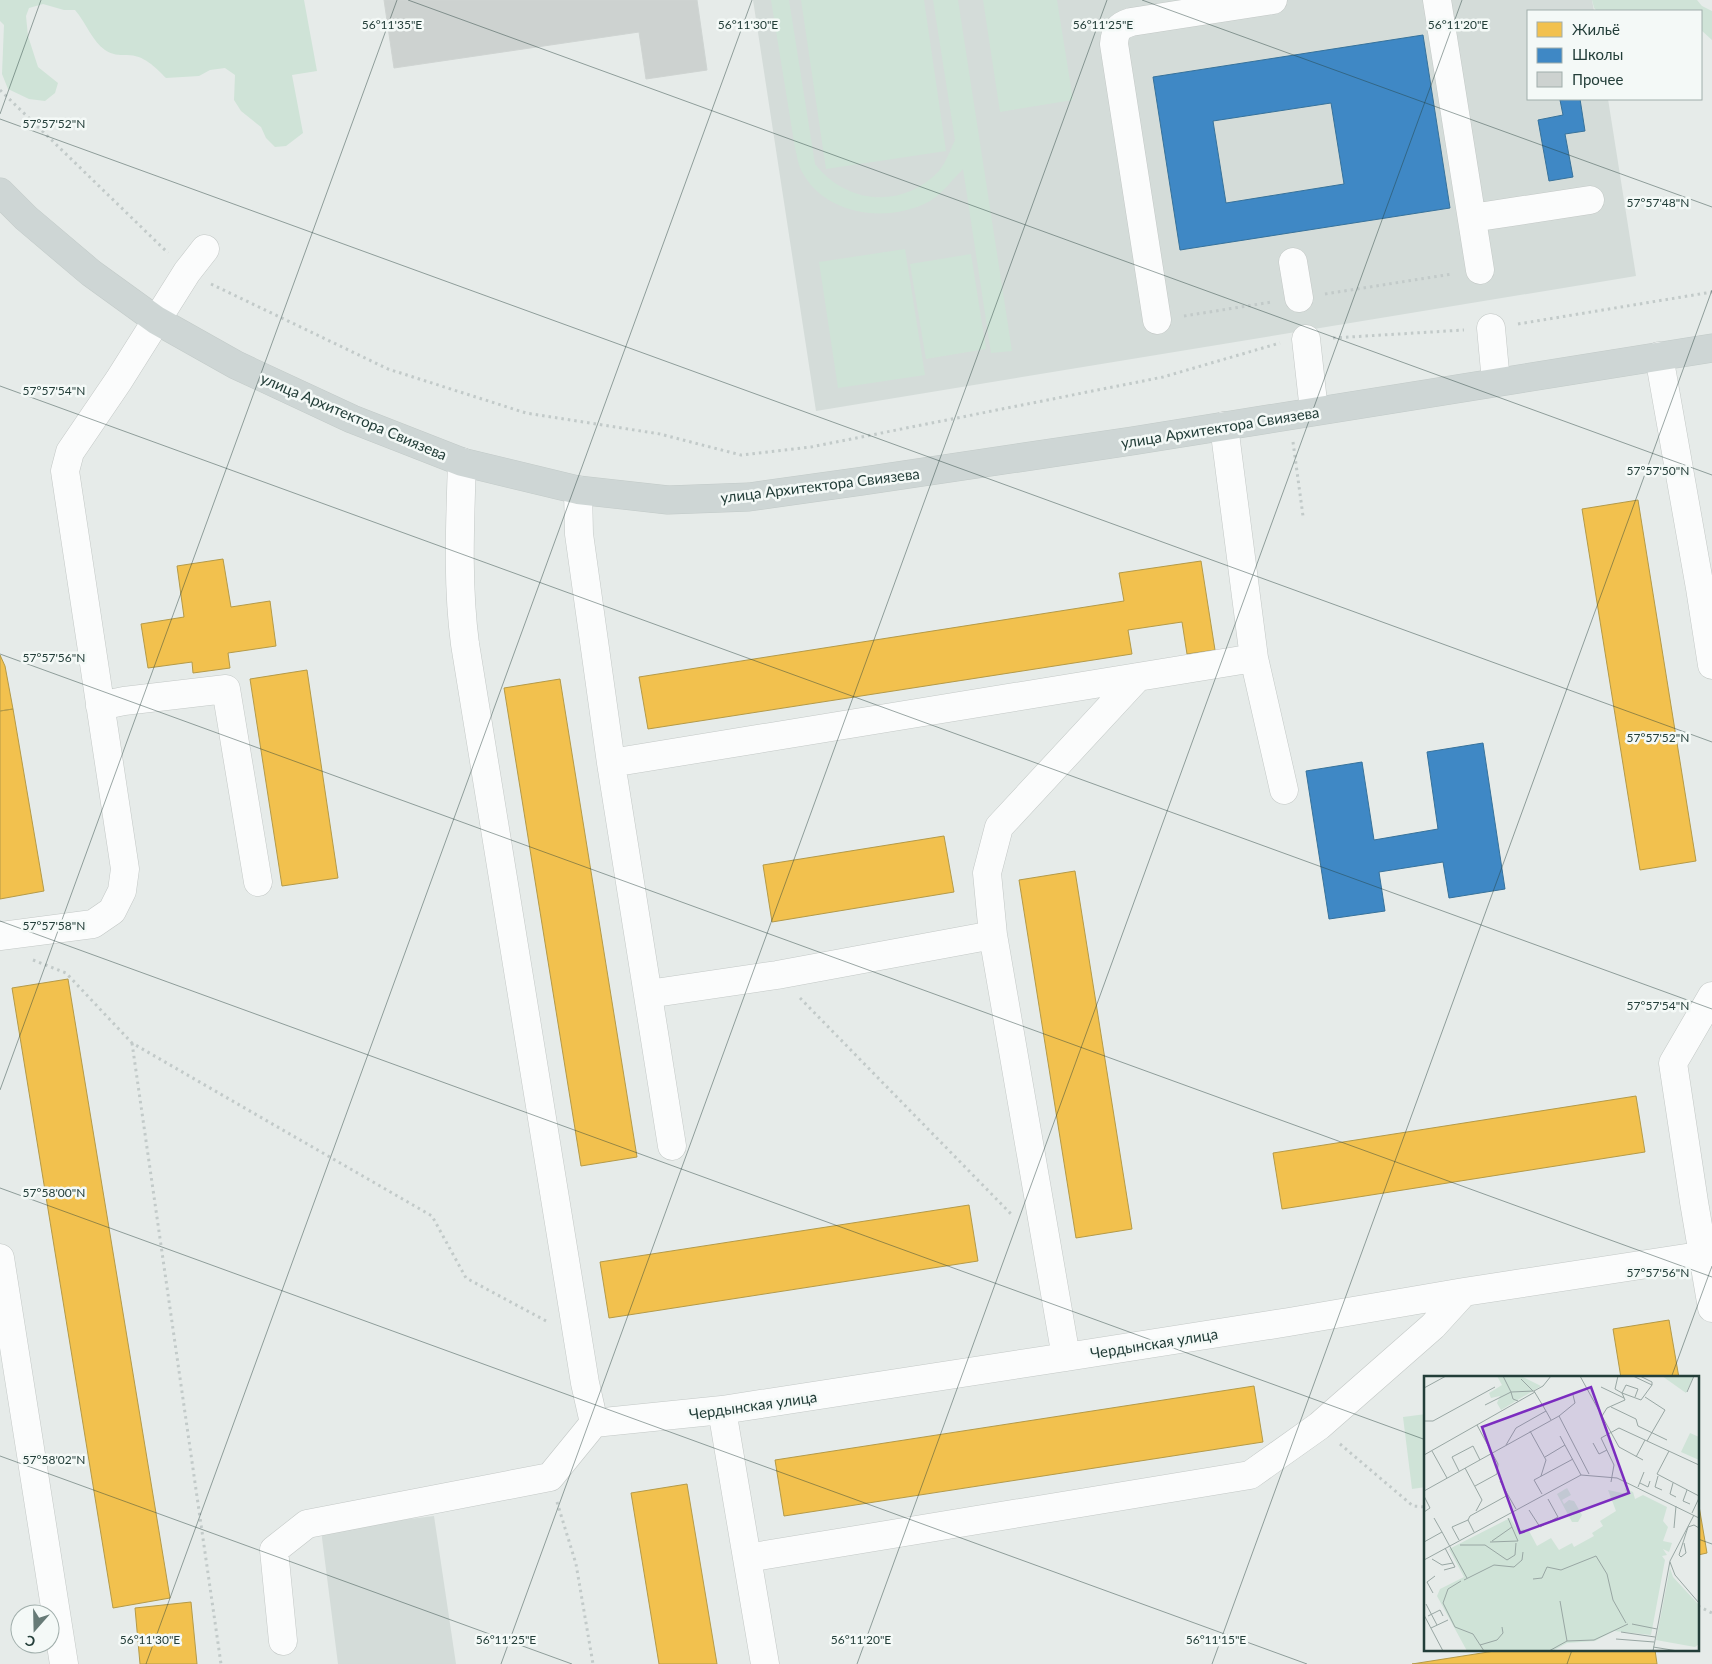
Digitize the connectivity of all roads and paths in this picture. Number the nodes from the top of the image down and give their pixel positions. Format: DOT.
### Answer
graph roads {
  1 [pos="1273,0"];
  2 [pos="1437,0"];
  3 [pos="0,90"];
  4 [pos="0,192"];
  5 [pos="1590,200"];
  6 [pos="1472,218"];
  7 [pos="205,249"];
  8 [pos="1293,262"];
  9 [pos="1480,270"];
  10 [pos="187,272"];
  11 [pos="1712,292"];
  12 [pos="1299,298"];
  13 [pos="156,320"];
  14 [pos="1158,320"];
  15 [pos="1491,328"];
  16 [pos="1306,339"];
  17 [pos="1712,348"];
  18 [pos="1659,356"];
  19 [pos="1496,382"];
  20 [pos="1314,411"];
  21 [pos="1224,426"];
  22 [pos="1293,439"];
  23 [pos="462,462"];
  24 [pos="578,490"];
  25 [pos="1303,516"];
  26 [pos="1706,587"];
  27 [pos="1254,658"];
  28 [pos="1712,665"];
  29 [pos="1138,677"];
  30 [pos="100,706"];
  31 [pos="611,763"];
  32 [pos="1284,790"];
  33 [pos="258,882"];
  34 [pos="993,935"];
  35 [pos="0,936"];
  36 [pos="25,957"];
  37 [pos="777,975"];
  38 [pos="648,994"];
  39 [pos="1712,996"];
  40 [pos="132,1043"];
  41 [pos="672,1146"];
  42 [pos="1013,1216"];
  43 [pos="1707,1254"];
  44 [pos="0,1258"];
  45 [pos="1464,1292"];
  46 [pos="1712,1308"];
  47 [pos="577,1337"];
  48 [pos="1066,1357"];
  49 [pos="722,1410"];
  50 [pos="594,1423"];
  51 [pos="1319,1426"];
  52 [pos="550,1477"];
  53 [pos="1424,1507"];
  54 [pos="747,1558"];
  55 [pos="1700,1607"];
  56 [pos="1712,1613"];
  57 [pos="283,1641"];
  58 [pos="64,1664"];
  59 [pos="221,1664"];
  60 [pos="593,1664"];
  61 [pos="765,1664"];
  1 -- 14 [label="street"];
  2 -- 6 [label="street"];
  3 -- 10 [label="path"];
  4 -- 13 [label="main road, улица Архитектора Свиязева"];
  5 -- 6 [label="street"];
  6 -- 9 [label="street"];
  7 -- 10 [label="street"];
  8 -- 12 [label="street"];
  10 -- 13 [label="street"];
  10 -- 16 [label="path"];
  11 -- 15 [label="path"];
  13 -- 23 [label="main road, улица Архитектора Свиязева"];
  13 -- 30 [label="street"];
  15 -- 16 [label="path"];
  15 -- 19 [label="street"];
  16 -- 20 [label="street"];
  17 -- 18 [label="main road, улица Архитектора Свиязева"];
  18 -- 19 [label="main road, улица Архитектора Свиязева"];
  18 -- 26 [label="street"];
  19 -- 20 [label="main road, улица Архитектора Свиязева"];
  20 -- 21 [label="main road, улица Архитектора Свиязева"];
  21 -- 24 [label="main road, улица Архитектора Свиязева"];
  21 -- 27 [label="street"];
  22 -- 25 [label="path"];
  23 -- 24 [label="main road, улица Архитектора Свиязева"];
  23 -- 47 [label="street"];
  24 -- 31 [label="street"];
  26 -- 28 [label="street"];
  27 -- 29 [label="street"];
  27 -- 32 [label="street"];
  29 -- 31 [label="street"];
  29 -- 34 [label="street"];
  30 -- 33 [label="street"];
  30 -- 35 [label="street"];
  31 -- 38 [label="street"];
  34 -- 37 [label="street"];
  34 -- 48 [label="street"];
  36 -- 40 [label="path"];
  37 -- 38 [label="street"];
  37 -- 42 [label="path"];
  38 -- 41 [label="street"];
  39 -- 43 [label="street"];
  40 -- 47 [label="path"];
  40 -- 59 [label="path"];
  43 -- 45 [label="street, Чердынская улица"];
  43 -- 46 [label="street"];
  44 -- 58 [label="street"];
  45 -- 48 [label="street, Чердынская улица"];
  45 -- 51 [label="street"];
  47 -- 50 [label="street"];
  48 -- 49 [label="street, Чердынская улица"];
  49 -- 50 [label="street, Чердынская улица"];
  49 -- 54 [label="street"];
  50 -- 52 [label="street"];
  51 -- 53 [label="path"];
  51 -- 54 [label="street"];
  52 -- 57 [label="street"];
  52 -- 60 [label="path"];
  54 -- 61 [label="street"];
  55 -- 56 [label="path"];
}
